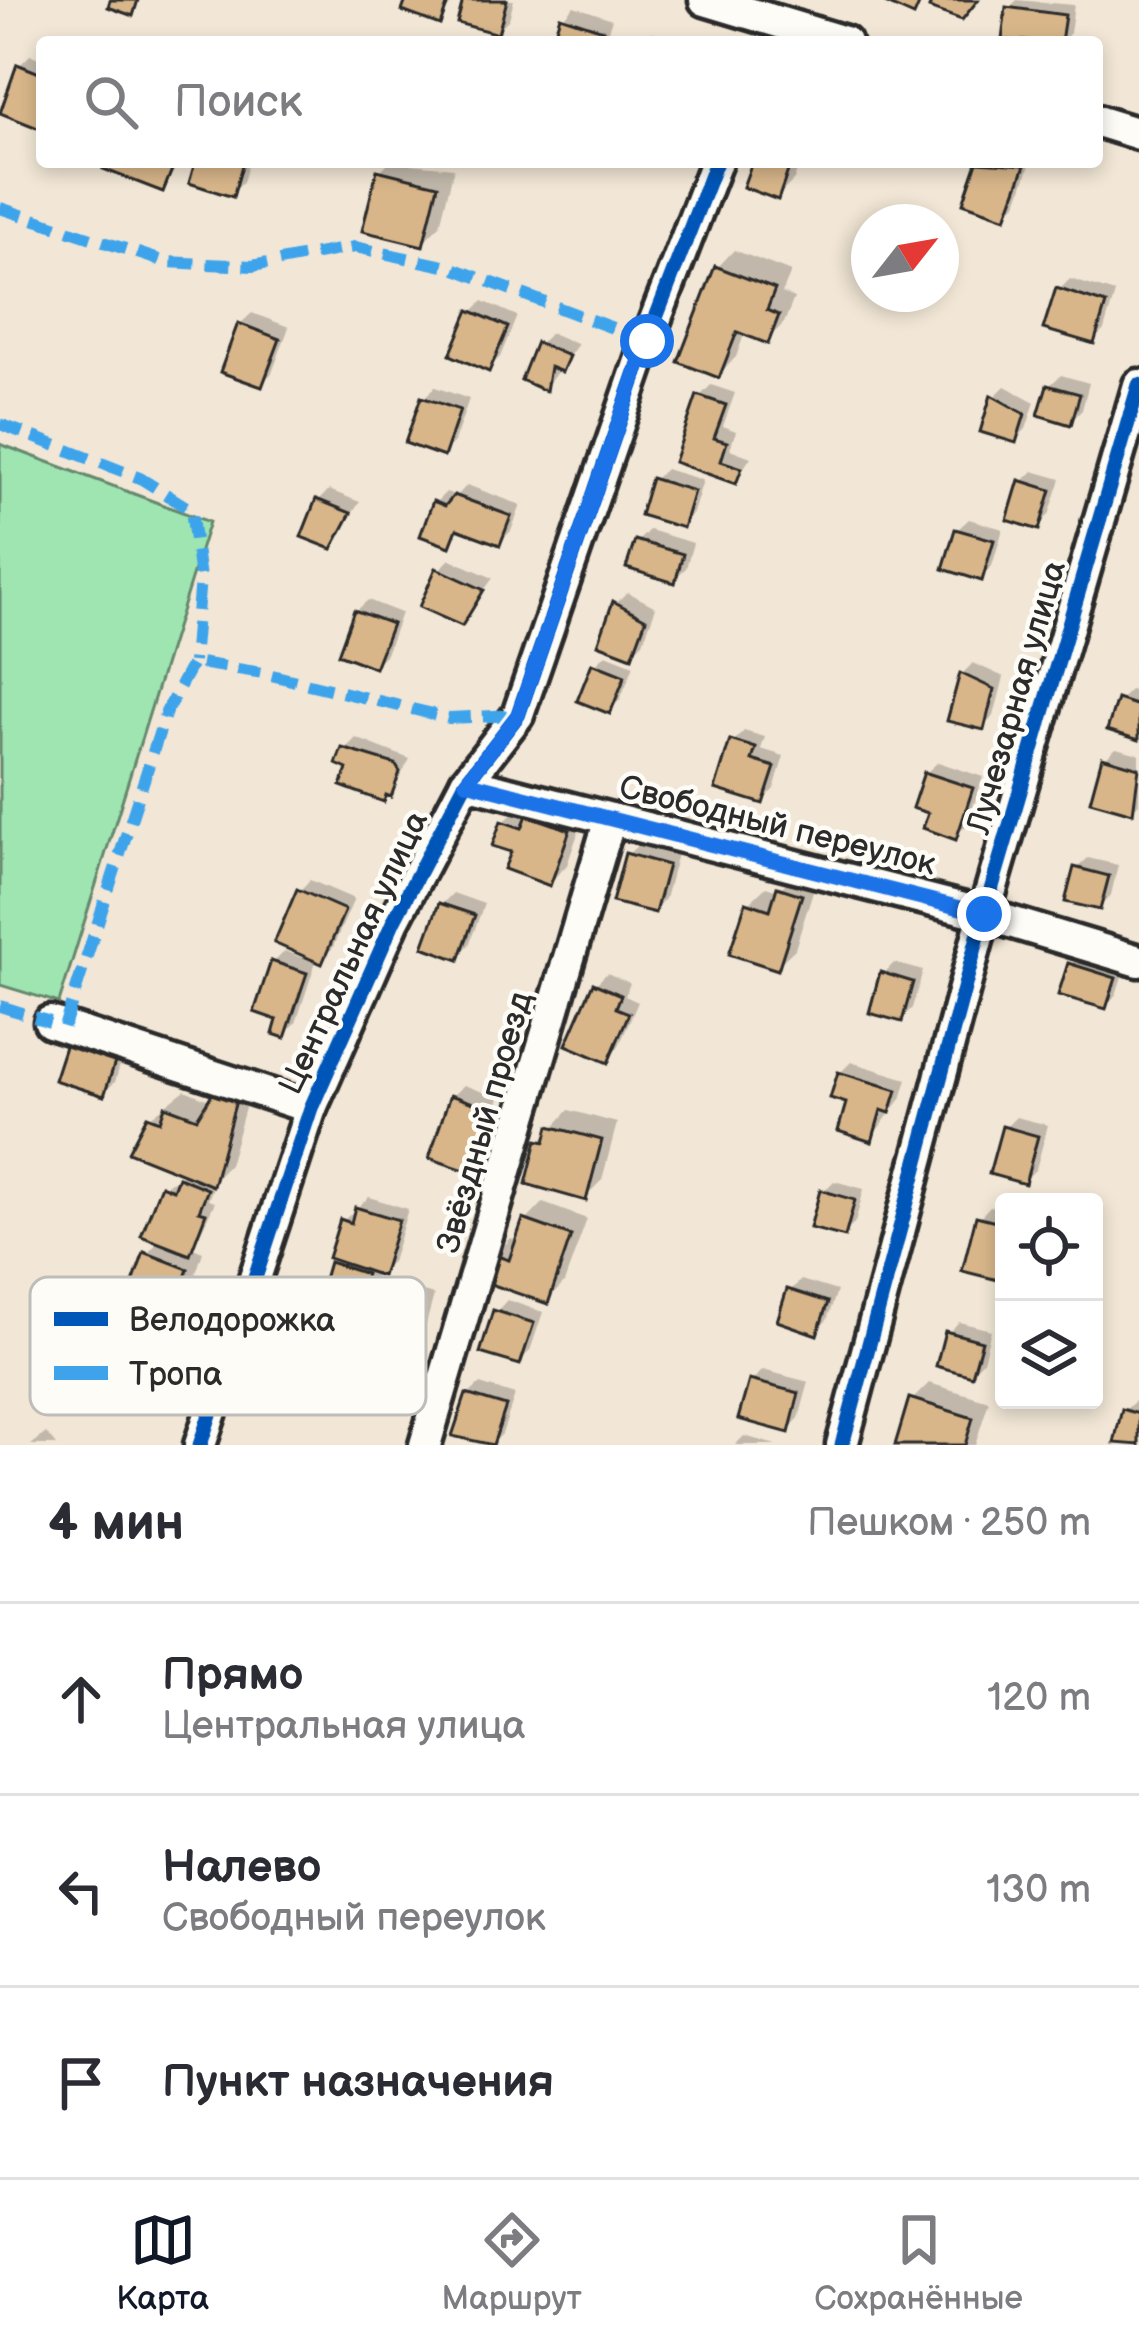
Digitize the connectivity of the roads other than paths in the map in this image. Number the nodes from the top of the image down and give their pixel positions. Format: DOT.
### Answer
graph roads {
  1 [pos="705,0"];
  2 [pos="770,20"];
  3 [pos="825,36"];
  4 [pos="1103,123"];
  5 [pos="1139,134"];
  6 [pos="714,168"];
  7 [pos="1139,385"];
  8 [pos="466,782"];
  9 [pos="610,818"];
  10 [pos="984,914"];
  11 [pos="1139,961"];
  12 [pos="50,1022"];
  13 [pos="311,1108"];
  14 [pos="255,1277"];
  15 [pos="210,1415"];
  16 [pos="200,1445"];
  17 [pos="424,1445"];
  18 [pos="842,1445"];
  1 -- 2 [label="street"];
  2 -- 3 [label="street"];
  4 -- 5 [label="street"];
  6 -- 8 [label="street, Центральная улица"];
  7 -- 10 [label="street, Лучезарная улица"];
  8 -- 9 [label="street, Свободный переулок"];
  8 -- 13 [label="street, Центральная улица"];
  9 -- 10 [label="street, Свободный переулок"];
  9 -- 17 [label="street, Звёздный проезд"];
  10 -- 11 [label="street, Свободный переулок"];
  10 -- 18 [label="street, Лучезарная улица"];
  12 -- 13 [label="street"];
  13 -- 14 [label="street, Центральная улица"];
  15 -- 16 [label="street, Центральная улица"];
}
